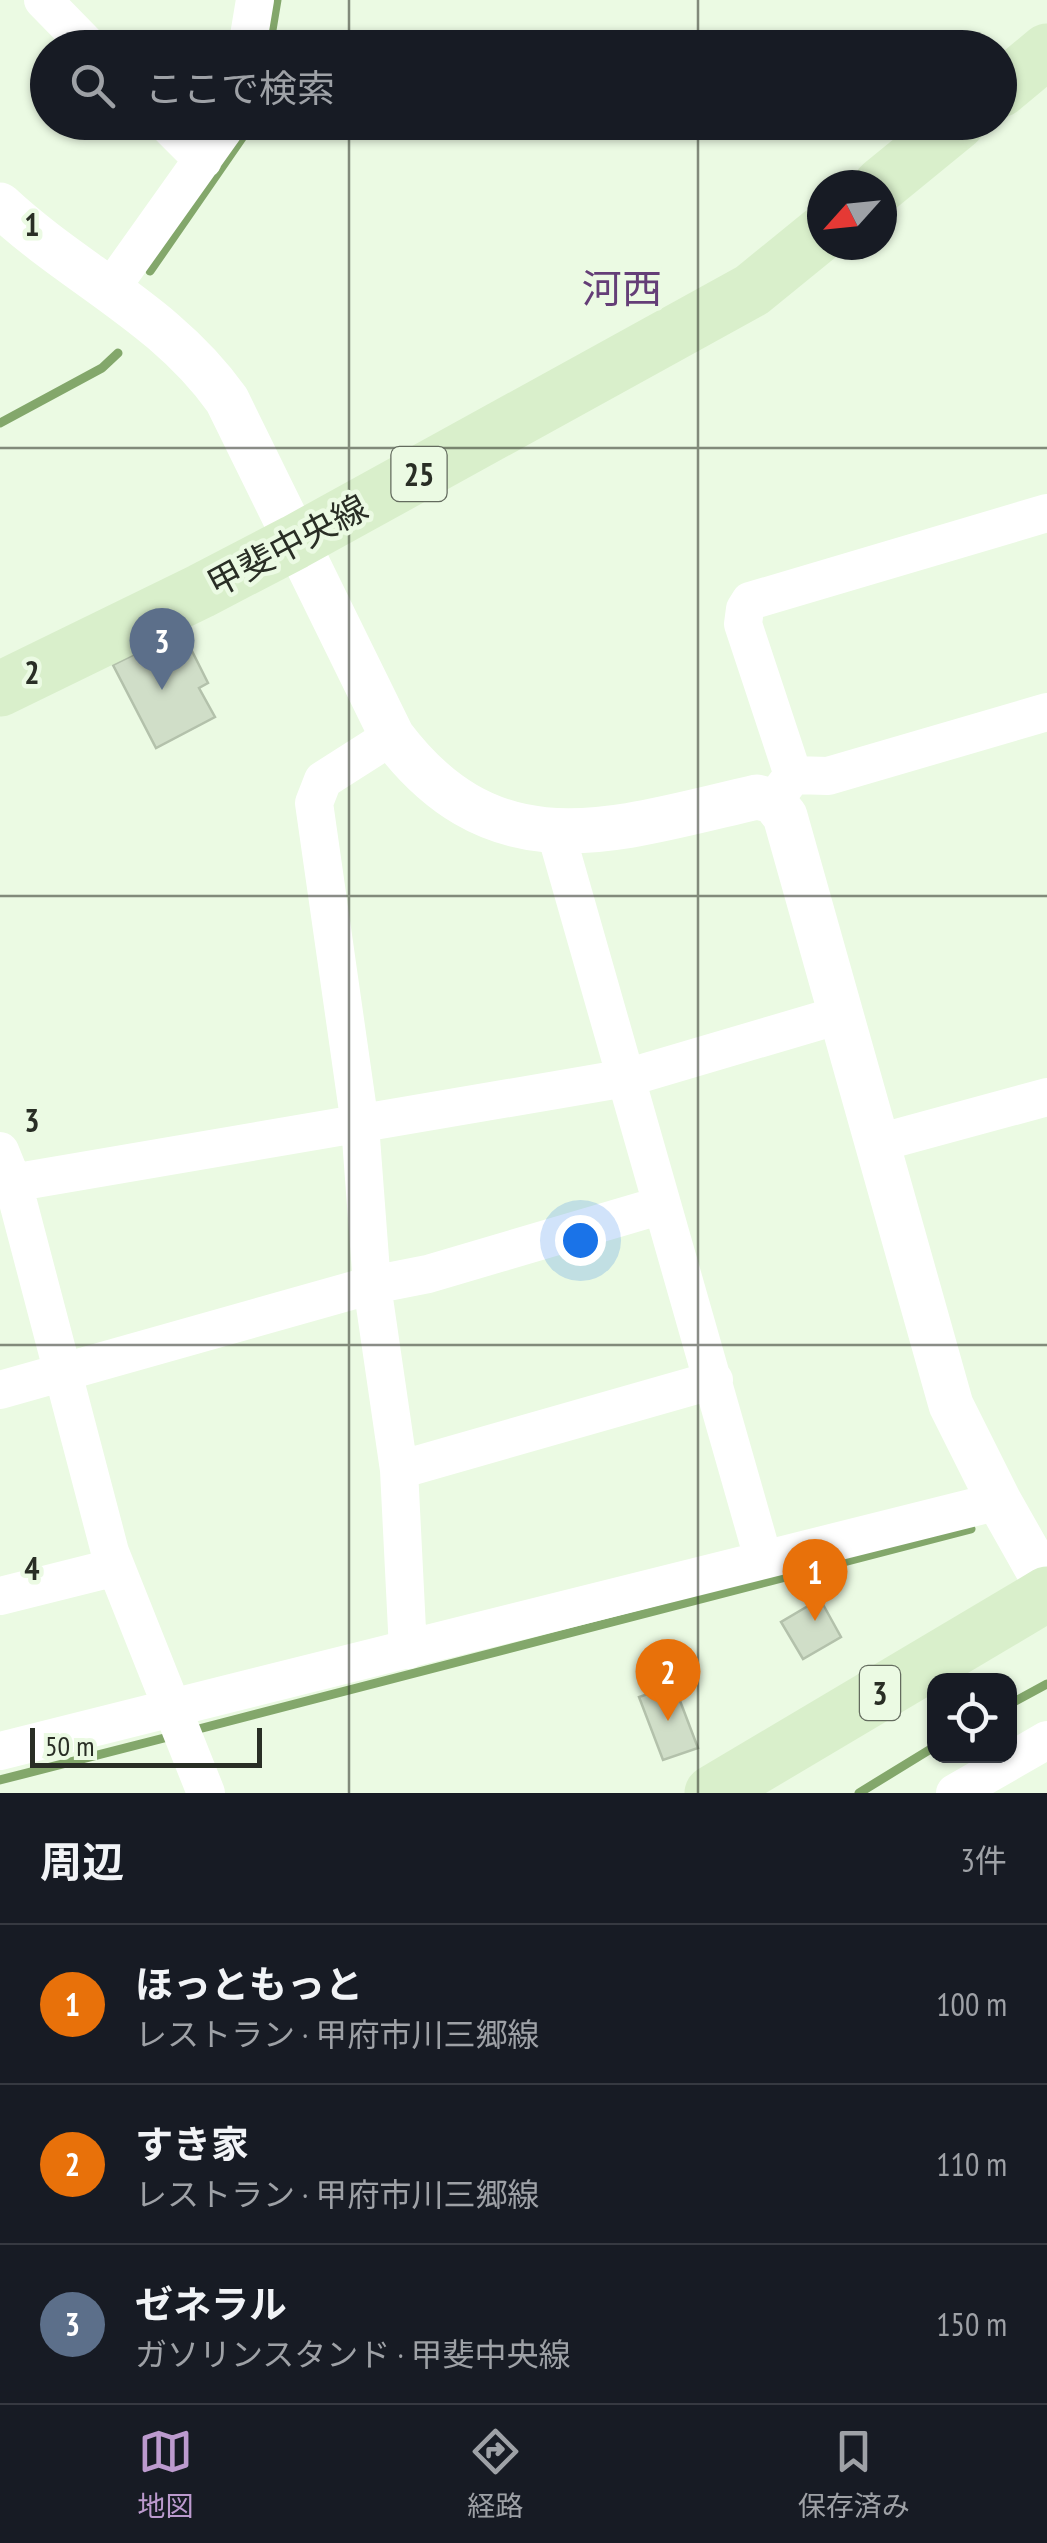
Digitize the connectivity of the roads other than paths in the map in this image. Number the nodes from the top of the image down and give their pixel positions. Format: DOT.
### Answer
graph roads {
  1 [pos="42,0"];
  2 [pos="256,0"];
  3 [pos="72,30"];
  4 [pos="250,30"];
  5 [pos="1047,51"];
  6 [pos="1017,76"];
  7 [pos="183,140"];
  8 [pos="217,140"];
  9 [pos="936,140"];
  10 [pos="203,160"];
  11 [pos="897,172"];
  12 [pos="0,206"];
  13 [pos="807,245"];
  14 [pos="111,288"];
  15 [pos="1047,513"];
  16 [pos="295,542"];
  17 [pos="0,689"];
  18 [pos="1047,712"];
  19 [pos="392,736"];
  20 [pos="783,788"];
  21 [pos="556,833"];
  22 [pos="842,1014"];
  23 [pos="626,1078"];
  24 [pos="1047,1097"];
  25 [pos="360,1125"];
  26 [pos="878,1142"];
  27 [pos="4,1173"];
  28 [pos="662,1205"];
  29 [pos="372,1284"];
  30 [pos="64,1372"];
  31 [pos="714,1380"];
  32 [pos="0,1390"];
  33 [pos="399,1470"];
  34 [pos="999,1501"];
  35 [pos="763,1558"];
  36 [pos="116,1567"];
  37 [pos="1047,1586"];
  38 [pos="1047,1594"];
  39 [pos="0,1596"];
  40 [pos="408,1650"];
  41 [pos="178,1724"];
  42 [pos="1047,1740"];
  43 [pos="0,1751"];
  44 [pos="206,1793"];
  45 [pos="712,1793"];
  46 [pos="955,1793"];
  1 -- 3 [label="street"];
  2 -- 4 [label="street"];
  5 -- 6 [label="main road"];
  7 -- 10 [label="street"];
  8 -- 10 [label="street"];
  9 -- 11 [label="main road"];
  10 -- 14 [label="street"];
  12 -- 14 [label="street"];
  13 -- 16 [label="main road, 甲斐中央線 / 25"];
  14 -- 16 [label="street"];
  15 -- 20 [label="street"];
  16 -- 17 [label="main road, 甲斐中央線 / 25"];
  16 -- 19 [label="street"];
  18 -- 20 [label="street"];
  19 -- 21 [label="street"];
  19 -- 25 [label="street"];
  20 -- 21 [label="street"];
  20 -- 22 [label="street"];
  21 -- 23 [label="street"];
  22 -- 23 [label="street"];
  22 -- 26 [label="street"];
  23 -- 25 [label="street"];
  23 -- 28 [label="street"];
  24 -- 26 [label="street"];
  25 -- 27 [label="street"];
  25 -- 29 [label="street"];
  26 -- 34 [label="street"];
  27 -- 30 [label="street"];
  28 -- 29 [label="street"];
  28 -- 31 [label="street"];
  29 -- 30 [label="street"];
  29 -- 33 [label="street"];
  30 -- 32 [label="street"];
  30 -- 36 [label="street"];
  31 -- 33 [label="street"];
  31 -- 35 [label="street"];
  33 -- 40 [label="street"];
  34 -- 35 [label="street"];
  34 -- 37 [label="street"];
  35 -- 40 [label="street"];
  36 -- 39 [label="street"];
  36 -- 41 [label="street"];
  38 -- 45 [label="main road, 3"];
  40 -- 41 [label="street"];
  41 -- 43 [label="street"];
  41 -- 44 [label="street"];
  42 -- 46 [label="street"];
}
